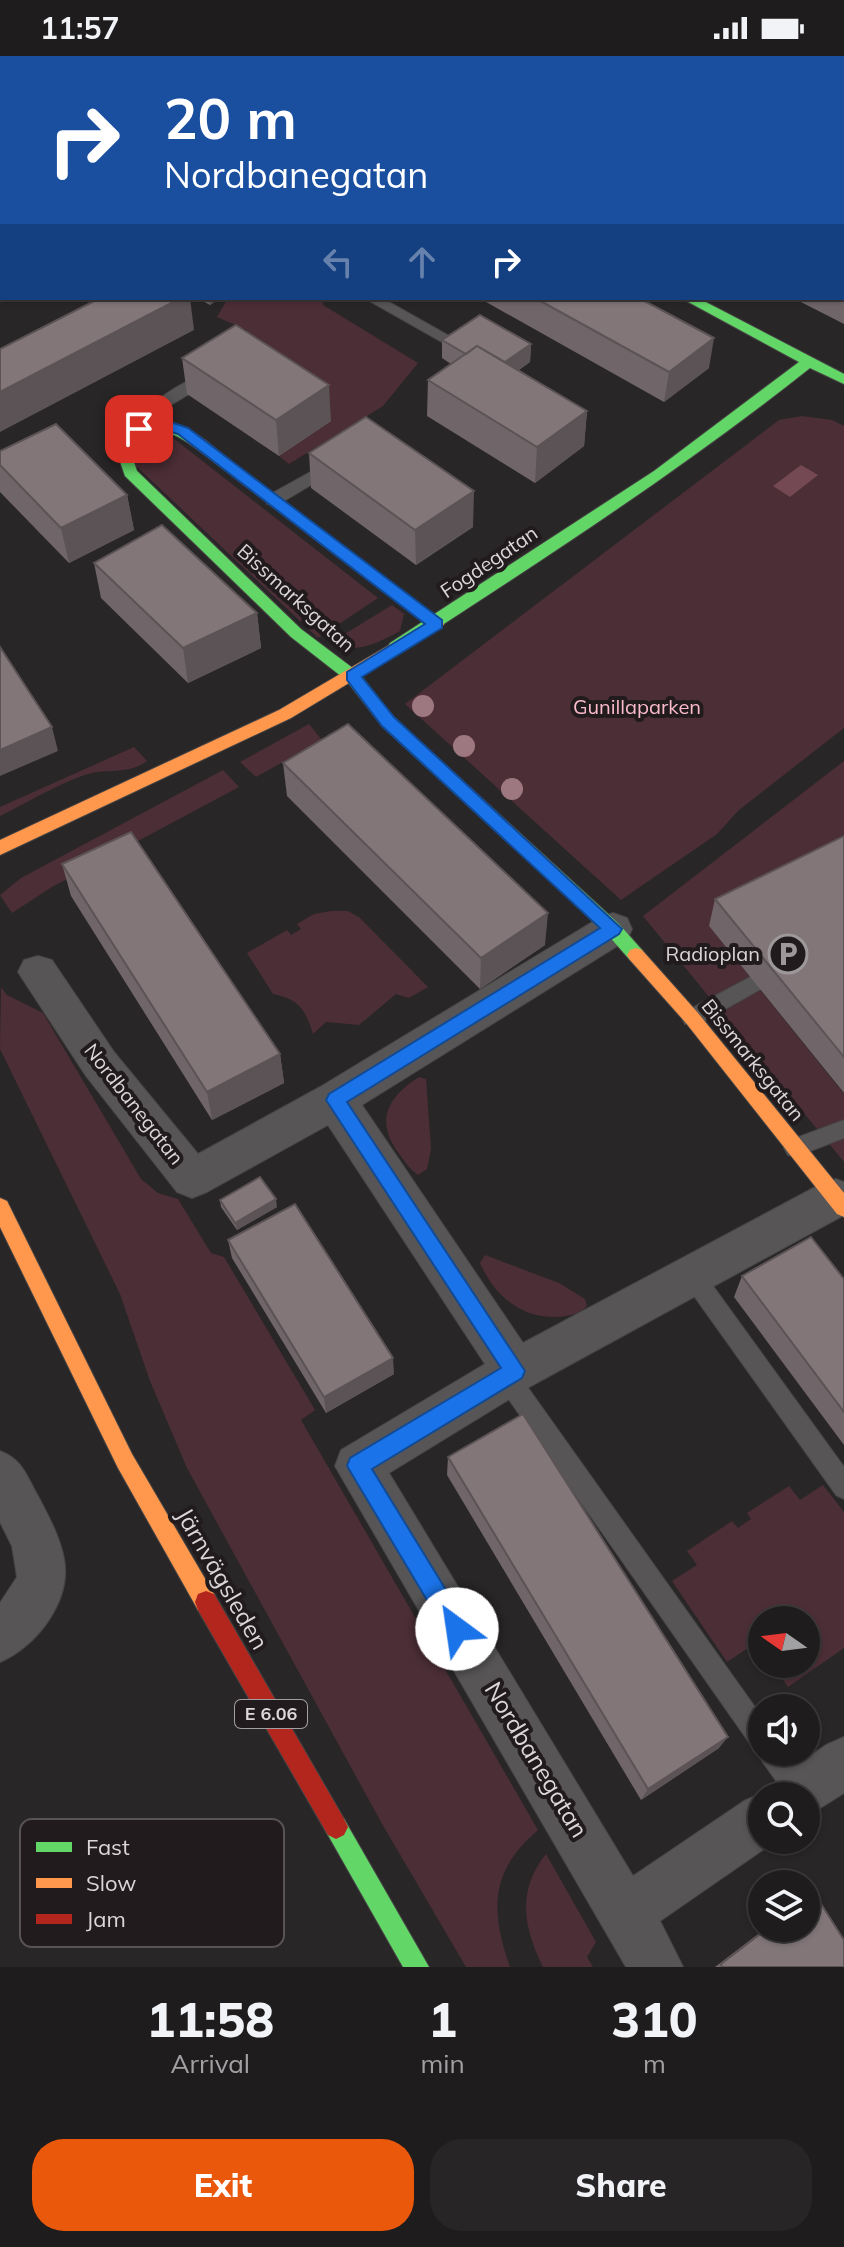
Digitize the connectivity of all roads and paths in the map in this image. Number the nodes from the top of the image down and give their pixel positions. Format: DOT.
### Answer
graph roads {
  1 [pos="375,300"];
  2 [pos="692,300"];
  3 [pos="445,338"];
  4 [pos="809,361"];
  5 [pos="223,368"];
  6 [pos="844,380"];
  7 [pos="139,429"];
  8 [pos="347,456"];
  9 [pos="273,500"];
  10 [pos="436,624"];
  11 [pos="352,676"];
  12 [pos="0,848"];
  13 [pos="613,929"];
  14 [pos="38,972"];
  15 [pos="754,983"];
  16 [pos="692,1018"];
  17 [pos="335,1100"];
  18 [pos="844,1129"];
  19 [pos="795,1148"];
  20 [pos="840,1203"];
  21 [pos="0,1207"];
  22 [pos="692,1275"];
  23 [pos="510,1374"];
  24 [pos="0,1474"];
  25 [pos="844,1487"];
  26 [pos="0,1637"];
  27 [pos="748,1719"];
  28 [pos="844,1763"];
  29 [pos="816,1782"];
  30 [pos="748,1829"];
  31 [pos="625,1913"];
  32 [pos="417,1967"];
  33 [pos="656,1967"];
  1 -- 3 [label="lane"];
  2 -- 4 [label="main road"];
  4 -- 6 [label="main road"];
  4 -- 10 [label="main road, Fogdegatan"];
  5 -- 7 [label="lane"];
  7 -- 9 [label="main road"];
  7 -- 11 [label="main road, Bissmarksgatan"];
  8 -- 9 [label="lane"];
  9 -- 10 [label="main road"];
  10 -- 11 [label="main road, Fogdegatan"];
  11 -- 12 [label="main road, Fogdegatan"];
  11 -- 13 [label="main road, Bissmarksgatan"];
  13 -- 16 [label="main road, Bissmarksgatan"];
  13 -- 17 [label="street, Nordbanegatan"];
  14 -- 17 [label="street, Nordbanegatan"];
  15 -- 16 [label="lane"];
  16 -- 19 [label="main road, Bissmarksgatan"];
  17 -- 23 [label="street"];
  18 -- 19 [label="lane"];
  19 -- 20 [label="main road, Bissmarksgatan"];
  20 -- 22 [label="street, Nordbanegatan"];
  21 -- 32 [label="main road, Järnvägsleden / E 6.06"];
  22 -- 23 [label="street, Nordbanegatan"];
  22 -- 25 [label="lane"];
  23 -- 27 [label="lane"];
  23 -- 31 [label="street, Nordbanegatan"];
  24 -- 26 [label="street"];
  28 -- 29 [label="street"];
  30 -- 31 [label="street"];
  31 -- 33 [label="street, Nordbanegatan"];
}
